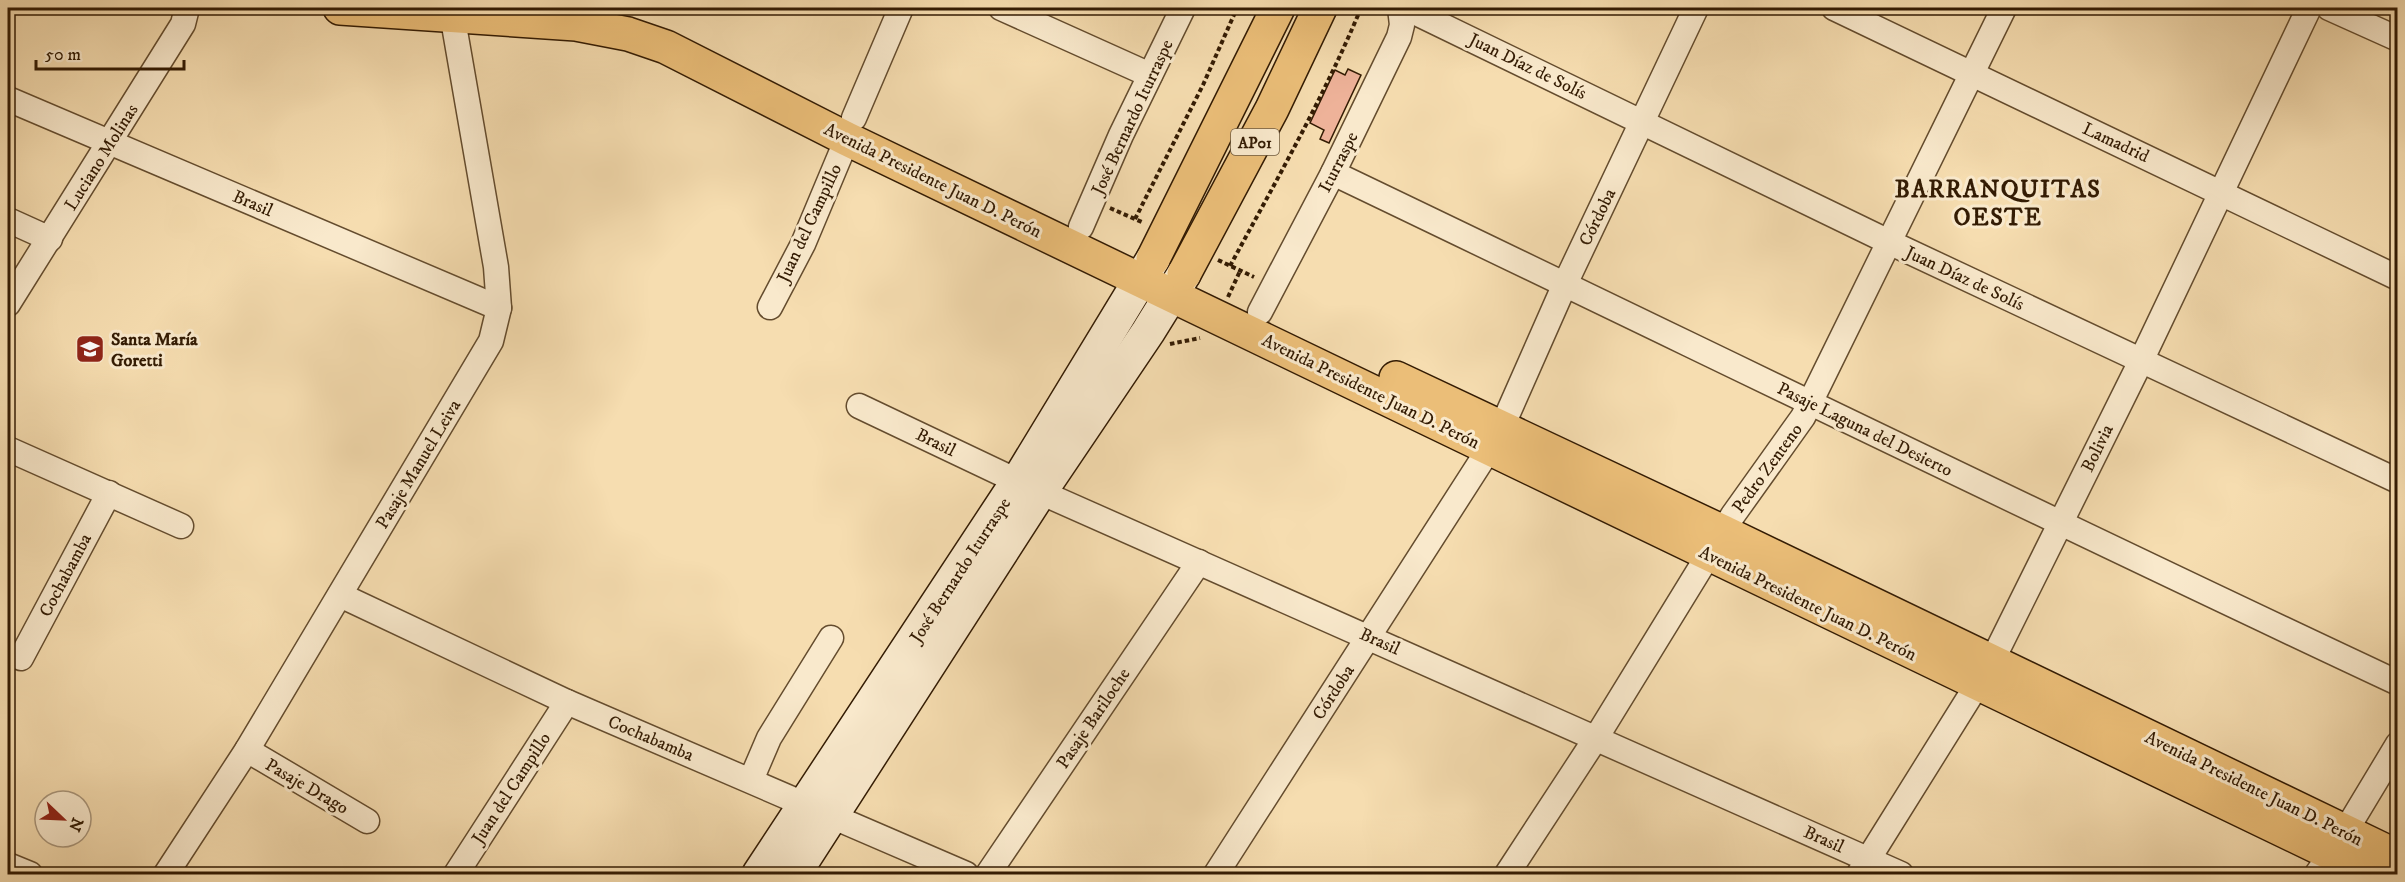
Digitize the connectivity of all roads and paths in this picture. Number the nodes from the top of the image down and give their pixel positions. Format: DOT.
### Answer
graph roads {
  1 [pos="187,8"];
  2 [pos="340,8"];
  3 [pos="900,8"];
  4 [pos="1001,8"];
  5 [pos="1184,8"];
  6 [pos="1237,8"];
  7 [pos="1278,8"];
  8 [pos="1320,8"];
  9 [pos="1361,8"];
  10 [pos="1400,8"];
  11 [pos="1406,8"];
  12 [pos="1696,8"];
  13 [pos="1834,8"];
  14 [pos="2004,8"];
  15 [pos="2309,8"];
  16 [pos="2329,8"];
  17 [pos="452,12"];
  18 [pos="608,14"];
  19 [pos="2397,39"];
  20 [pos="1971,74"];
  21 [pos="1150,75"];
  22 [pos="8,99"];
  23 [pos="1643,121"];
  24 [pos="850,128"];
  25 [pos="111,142"];
  26 [pos="1333,173"];
  27 [pos="2222,192"];
  28 [pos="1087,213"];
  29 [pos="1135,219"];
  30 [pos="8,220"];
  31 [pos="50,239"];
  32 [pos="1891,243"];
  33 [pos="1154,258"];
  34 [pos="1230,266"];
  35 [pos="1185,273"];
  36 [pos="2397,278"];
  37 [pos="1565,284"];
  38 [pos="1229,295"];
  39 [pos="1266,299"];
  40 [pos="8,304"];
  41 [pos="770,306"];
  42 [pos="499,308"];
  43 [pos="1148,332"];
  44 [pos="2141,361"];
  45 [pos="1811,402"];
  46 [pos="859,405"];
  47 [pos="1495,439"];
  48 [pos="8,449"];
  49 [pos="2397,481"];
  50 [pos="1029,486"];
  51 [pos="109,493"];
  52 [pos="2060,524"];
  53 [pos="181,526"];
  54 [pos="1716,544"];
  55 [pos="1199,562"];
  56 [pos="340,595"];
  57 [pos="1369,636"];
  58 [pos="831,638"];
  59 [pos="21,658"];
  60 [pos="1986,673"];
  61 [pos="2397,683"];
  62 [pos="567,702"];
  63 [pos="1596,738"];
  64 [pos="2397,744"];
  65 [pos="247,750"];
  66 [pos="751,780"];
  67 [pos="820,810"];
  68 [pos="367,821"];
  69 [pos="2331,854"];
  70 [pos="2397,857"];
  71 [pos="8,865"];
  72 [pos="1864,867"];
  73 [pos="30,874"];
  74 [pos="166,874"];
  75 [pos="456,874"];
  76 [pos="759,874"];
  77 [pos="794,874"];
  78 [pos="966,874"];
  79 [pos="988,874"];
  80 [pos="1216,874"];
  81 [pos="1506,874"];
  82 [pos="1901,874"];
  83 [pos="2374,874"];
  1 -- 25 [label="street, Luciano Molinas"];
  2 -- 17 [label="main road, Avenida Presidente Juan D. Perón"];
  3 -- 24 [label="street, Juan del Campillo"];
  4 -- 21 [label="street"];
  5 -- 21 [label="street, José Bernardo Iturraspe"];
  6 -- 29 [label="path"];
  7 -- 33 [label="main road, AP01"];
  8 -- 35 [label="main road, AP01"];
  9 -- 34 [label="path"];
  10 -- 26 [label="street, Iturraspe"];
  11 -- 23 [label="street, Juan Díaz de Solís"];
  12 -- 23 [label="street, Córdoba"];
  13 -- 20 [label="street, Lamadrid"];
  14 -- 20 [label="street, Pedro Zenteno"];
  15 -- 27 [label="street, Bolivia"];
  16 -- 19 [label="street"];
  17 -- 18 [label="main road, Avenida Presidente Juan D. Perón"];
  17 -- 42 [label="street, Pasaje Manuel Leiva"];
  18 -- 24 [label="main road, Avenida Presidente Juan D. Perón"];
  20 -- 27 [label="street, Lamadrid"];
  20 -- 32 [label="street, Pedro Zenteno"];
  21 -- 28 [label="street, José Bernardo Iturraspe"];
  22 -- 25 [label="street, Brasil"];
  23 -- 32 [label="street, Juan Díaz de Solís"];
  23 -- 37 [label="street, Córdoba"];
  24 -- 28 [label="main road, Avenida Presidente Juan D. Perón"];
  24 -- 33 [label="main road, Avenida Presidente Juan D. Perón"];
  24 -- 41 [label="street, Juan del Campillo"];
  25 -- 31 [label="street, Luciano Molinas"];
  25 -- 42 [label="street, Brasil"];
  26 -- 37 [label="street, Pasaje Laguna del Desierto"];
  26 -- 39 [label="street, Iturraspe"];
  27 -- 36 [label="street, Lamadrid"];
  27 -- 44 [label="street, Bolivia"];
  28 -- 29 [label="path"];
  28 -- 33 [label="main road, Avenida Presidente Juan D. Perón"];
  29 -- 33 [label="path"];
  30 -- 31 [label="street"];
  31 -- 40 [label="street, Luciano Molinas"];
  32 -- 44 [label="street, Juan Díaz de Solís"];
  32 -- 45 [label="street, Pedro Zenteno"];
  33 -- 35 [label="main road, Avenida Presidente Juan D. Perón"];
  33 -- 50 [label="main road, José Bernardo Iturraspe"];
  34 -- 35 [label="path"];
  34 -- 38 [label="path"];
  35 -- 38 [label="main road, Avenida Presidente Juan D. Perón"];
  35 -- 43 [label="main road, José Bernardo Iturraspe"];
  37 -- 45 [label="street, Pasaje Laguna del Desierto"];
  37 -- 47 [label="street, Córdoba"];
  38 -- 39 [label="main road, Avenida Presidente Juan D. Perón"];
  38 -- 39 [label="path"];
  38 -- 43 [label="path"];
  38 -- 47 [label="main road, Avenida Presidente Juan D. Perón"];
  39 -- 47 [label="main road, Avenida Presidente Juan D. Perón"];
  42 -- 56 [label="street, Pasaje Manuel Leiva"];
  43 -- 50 [label="main road, José Bernardo Iturraspe"];
  44 -- 49 [label="street, Juan Díaz de Solís"];
  44 -- 52 [label="street, Bolivia"];
  45 -- 52 [label="street, Pasaje Laguna del Desierto"];
  45 -- 54 [label="street, Pedro Zenteno"];
  46 -- 50 [label="street, Brasil"];
  47 -- 54 [label="main road, Avenida Presidente Juan D. Perón"];
  47 -- 57 [label="street, Córdoba"];
  48 -- 51 [label="street"];
  50 -- 55 [label="street, Brasil"];
  50 -- 67 [label="main road, José Bernardo Iturraspe"];
  51 -- 53 [label="street"];
  51 -- 59 [label="street, Cochabamba"];
  52 -- 60 [label="street, Bolivia"];
  52 -- 61 [label="street, Pasaje Laguna del Desierto"];
  54 -- 60 [label="main road, Avenida Presidente Juan D. Perón"];
  54 -- 63 [label="street, Pedro Zenteno"];
  55 -- 57 [label="street, Brasil"];
  55 -- 79 [label="street, Pasaje Bariloche"];
  56 -- 62 [label="street, Cochabamba"];
  56 -- 65 [label="street, Pasaje Manuel Leiva"];
  57 -- 63 [label="street, Brasil"];
  57 -- 80 [label="street, Córdoba"];
  58 -- 66 [label="street"];
  60 -- 69 [label="main road, Avenida Presidente Juan D. Perón"];
  60 -- 72 [label="street, Bolivia"];
  62 -- 66 [label="street, Cochabamba"];
  62 -- 75 [label="street, Juan del Campillo"];
  63 -- 72 [label="street, Brasil"];
  63 -- 81 [label="street, Pedro Zenteno"];
  64 -- 69 [label="street"];
  65 -- 68 [label="street, Pasaje Drago"];
  65 -- 74 [label="street, Pasaje Manuel Leiva"];
  66 -- 67 [label="street, Cochabamba"];
  67 -- 76 [label="main road, José Bernardo Iturraspe"];
  67 -- 77 [label="main road, José Bernardo Iturraspe"];
  67 -- 78 [label="street, Cochabamba"];
  69 -- 70 [label="main road, Avenida Presidente Juan D. Perón"];
  69 -- 83 [label="main road, Avenida Presidente Juan D. Perón"];
  71 -- 73 [label="street"];
  72 -- 82 [label="street, Brasil"];
}
